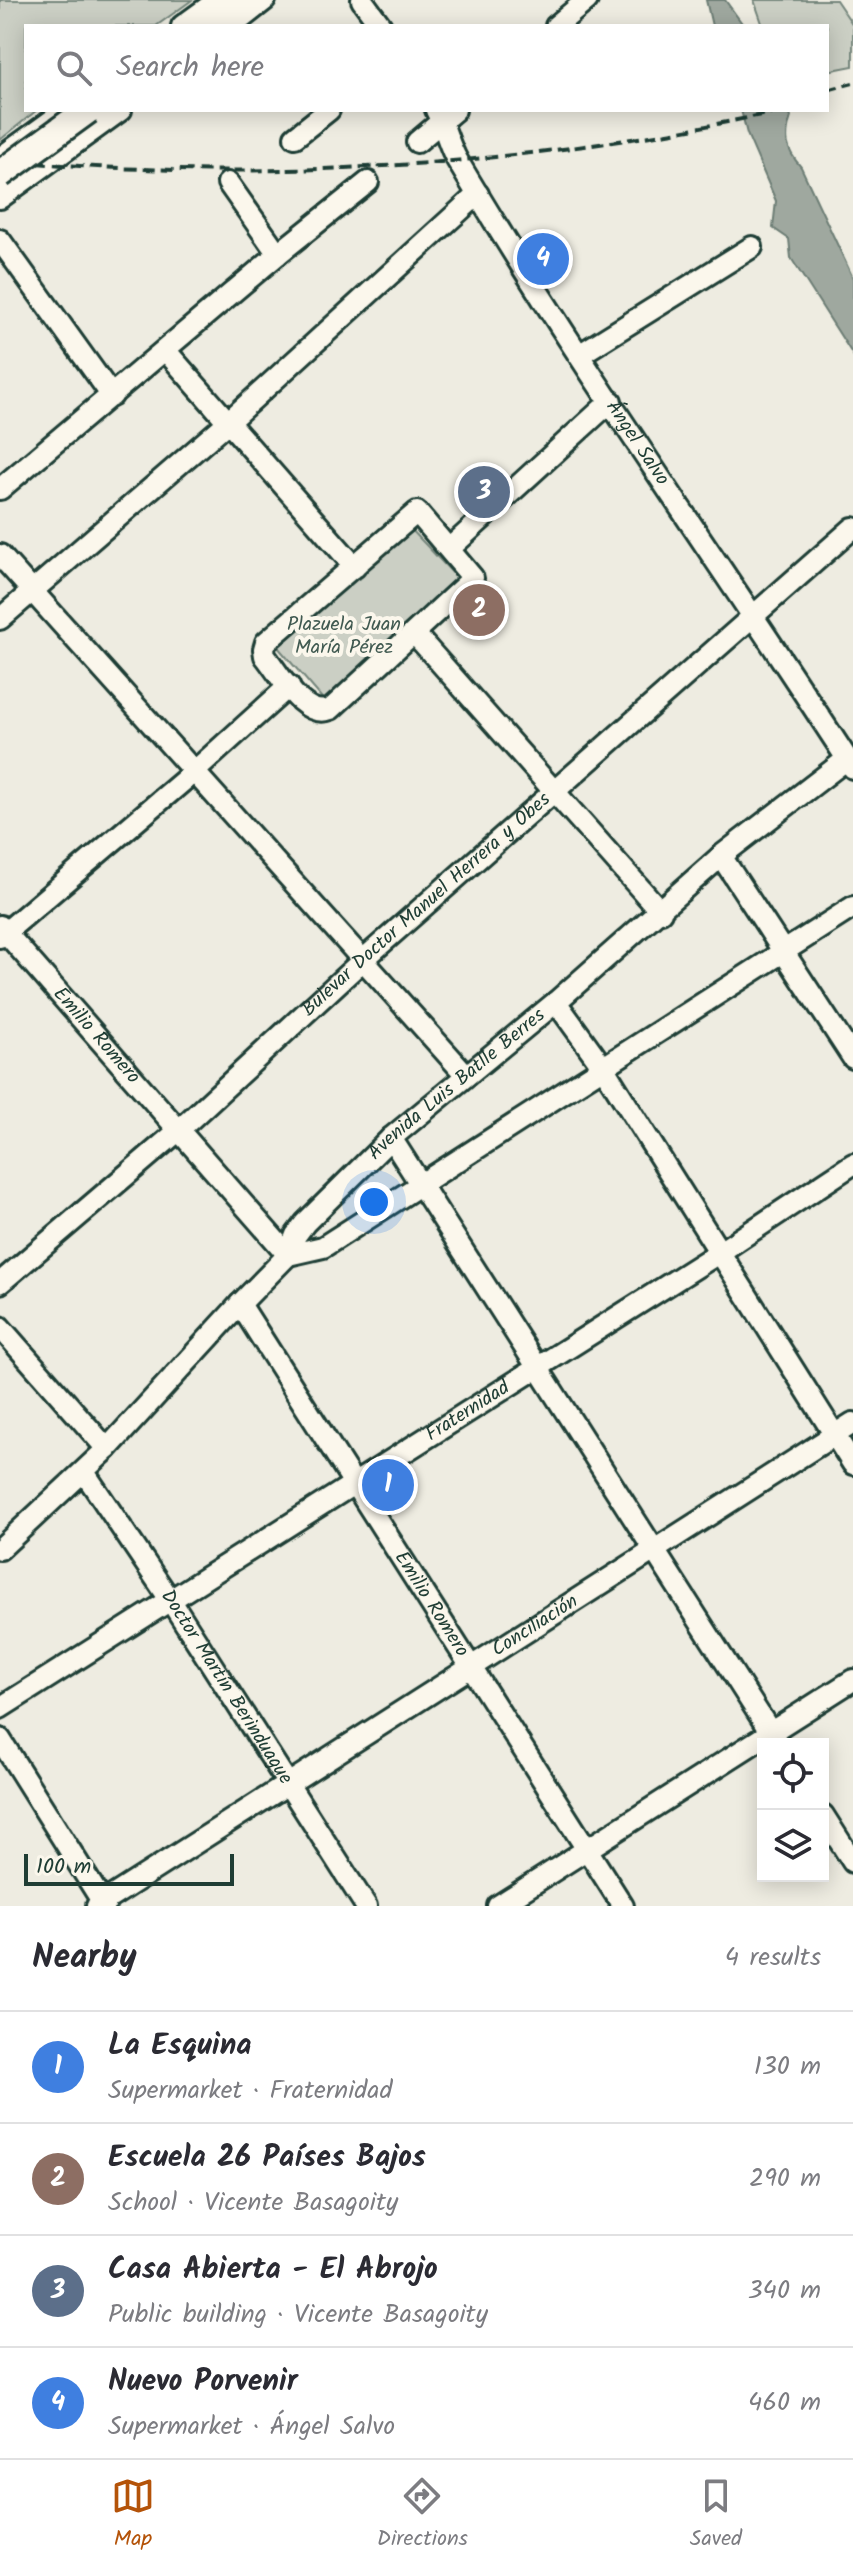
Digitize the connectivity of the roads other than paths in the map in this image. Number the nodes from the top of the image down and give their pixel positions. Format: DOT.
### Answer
graph roads {
  1 [pos="218,0"];
  2 [pos="237,0"];
  3 [pos="265,0"];
  4 [pos="362,0"];
  5 [pos="587,0"];
  6 [pos="185,24"];
  7 [pos="205,24"];
  8 [pos="235,24"];
  9 [pos="380,24"];
  10 [pos="558,24"];
  11 [pos="63,112"];
  12 [pos="85,112"];
  13 [pos="118,112"];
  14 [pos="326,112"];
  15 [pos="444,114"];
  16 [pos="295,137"];
  17 [pos="417,142"];
  18 [pos="0,158"];
  19 [pos="0,174"];
  20 [pos="368,182"];
  21 [pos="228,183"];
  22 [pos="478,194"];
  23 [pos="0,198"];
  24 [pos="0,240"];
  25 [pos="752,247"];
  26 [pos="278,254"];
  27 [pos="166,351"];
  28 [pos="579,355"];
  29 [pos="112,396"];
  30 [pos="611,401"];
  31 [pos="228,422"];
  32 [pos="0,489"];
  33 [pos="853,528"];
  34 [pos="449,549"];
  35 [pos="0,555"];
  36 [pos="355,567"];
  37 [pos="33,591"];
  38 [pos="752,616"];
  39 [pos="0,619"];
  40 [pos="414,633"];
  41 [pos="289,686"];
  42 [pos="850,764"];
  43 [pos="195,771"];
  44 [pos="554,792"];
  45 [pos="721,856"];
  46 [pos="853,907"];
  47 [pos="661,912"];
  48 [pos="2,932"];
  49 [pos="784,952"];
  50 [pos="364,959"];
  51 [pos="556,1002"];
  52 [pos="853,1058"];
  53 [pos="603,1067"];
  54 [pos="466,1075"];
  55 [pos="178,1131"];
  56 [pos="391,1138"];
  57 [pos="853,1164"];
  58 [pos="421,1185"];
  59 [pos="720,1252"];
  60 [pos="288,1255"];
  61 [pos="0,1283"];
  62 [pos="240,1304"];
  63 [pos="0,1327"];
  64 [pos="536,1368"];
  65 [pos="853,1423"];
  66 [pos="834,1435"];
  67 [pos="107,1449"];
  68 [pos="853,1464"];
  69 [pos="84,1472"];
  70 [pos="352,1484"];
  71 [pos="0,1549"];
  72 [pos="654,1550"];
  73 [pos="171,1601"];
  74 [pos="470,1668"];
  75 [pos="853,1680"];
  76 [pos="0,1708"];
  77 [pos="774,1738"];
  78 [pos="0,1739"];
  79 [pos="757,1748"];
  80 [pos="288,1784"];
  81 [pos="829,1824"];
  82 [pos="587,1849"];
  83 [pos="853,1862"];
  84 [pos="102,1905"];
  85 [pos="366,1906"];
  86 [pos="498,1906"];
  87 [pos="623,1906"];
  1 -- 6 [label="street"];
  2 -- 7 [label="main road"];
  3 -- 8 [label="street"];
  4 -- 9 [label="street"];
  5 -- 10 [label="street"];
  11 -- 18 [label="street"];
  12 -- 19 [label="main road, bridge"];
  13 -- 23 [label="street"];
  14 -- 16 [label="street"];
  15 -- 17 [label="street"];
  15 -- 22 [label="street, Ángel Salvo"];
  20 -- 26 [label="street"];
  21 -- 26 [label="street"];
  22 -- 28 [label="street, Ángel Salvo"];
  22 -- 31 [label="street"];
  24 -- 29 [label="street"];
  25 -- 28 [label="street"];
  26 -- 27 [label="street"];
  27 -- 29 [label="street"];
  27 -- 31 [label="street"];
  28 -- 30 [label="street, Ángel Salvo"];
  29 -- 32 [label="street"];
  30 -- 34 [label="street"];
  30 -- 38 [label="street, Ángel Salvo"];
  31 -- 36 [label="street"];
  31 -- 37 [label="street"];
  33 -- 38 [label="street, Bulevar Doctor Manuel Herrera y Obes"];
  34 -- 36 [label="street"];
  34 -- 40 [label="street"];
  35 -- 37 [label="street"];
  36 -- 41 [label="street"];
  37 -- 39 [label="street"];
  37 -- 43 [label="street"];
  38 -- 42 [label="street, Ángel Salvo"];
  38 -- 44 [label="street, Bulevar Doctor Manuel Herrera y Obes"];
  40 -- 41 [label="street"];
  40 -- 44 [label="street"];
  41 -- 43 [label="street"];
  42 -- 45 [label="street, Avenida Luis Batlle Berres"];
  43 -- 48 [label="street"];
  43 -- 50 [label="street"];
  44 -- 47 [label="street"];
  44 -- 50 [label="street, Bulevar Doctor Manuel Herrera y Obes"];
  45 -- 47 [label="street, Avenida Luis Batlle Berres"];
  45 -- 49 [label="street"];
  46 -- 49 [label="street"];
  47 -- 51 [label="street, Avenida Luis Batlle Berres"];
  48 -- 55 [label="street, Emilio Romero"];
  49 -- 52 [label="street"];
  49 -- 53 [label="street"];
  50 -- 54 [label="street"];
  50 -- 55 [label="street, Bulevar Doctor Manuel Herrera y Obes"];
  51 -- 53 [label="street"];
  51 -- 54 [label="street, Avenida Luis Batlle Berres"];
  53 -- 58 [label="street"];
  53 -- 59 [label="street"];
  54 -- 56 [label="street, Avenida Luis Batlle Berres"];
  55 -- 60 [label="street, Emilio Romero"];
  55 -- 61 [label="street, Bulevar Doctor Manuel Herrera y Obes"];
  56 -- 58 [label="street"];
  56 -- 60 [label="street, Avenida Luis Batlle Berres"];
  57 -- 59 [label="street, Fraternidad"];
  58 -- 60 [label="street"];
  58 -- 64 [label="street"];
  59 -- 64 [label="street, Fraternidad"];
  59 -- 66 [label="street"];
  60 -- 62 [label="street, Avenida Luis Batlle Berres"];
  62 -- 67 [label="street, Avenida Luis Batlle Berres"];
  62 -- 70 [label="street, Emilio Romero"];
  63 -- 67 [label="street"];
  64 -- 70 [label="street, Fraternidad"];
  64 -- 72 [label="street"];
  65 -- 66 [label="street, Conciliación"];
  66 -- 68 [label="street"];
  66 -- 72 [label="street, Conciliación"];
  67 -- 69 [label="street, Avenida Luis Batlle Berres"];
  69 -- 71 [label="street, Avenida Luis Batlle Berres"];
  69 -- 73 [label="street, Doctor Martín Berinduague"];
  70 -- 73 [label="street, Fraternidad"];
  70 -- 74 [label="street, Emilio Romero"];
  72 -- 74 [label="street, Conciliación"];
  72 -- 77 [label="street"];
  73 -- 76 [label="street, Fraternidad"];
  73 -- 80 [label="street, Doctor Martín Berinduague"];
  74 -- 80 [label="street, Conciliación"];
  74 -- 82 [label="street, Emilio Romero"];
  75 -- 77 [label="street"];
  78 -- 84 [label="street"];
  79 -- 82 [label="street"];
  80 -- 84 [label="street, Conciliación"];
  80 -- 85 [label="street, Doctor Martín Berinduague"];
  81 -- 83 [label="street"];
  82 -- 86 [label="street"];
  82 -- 87 [label="street, Emilio Romero"];
}
